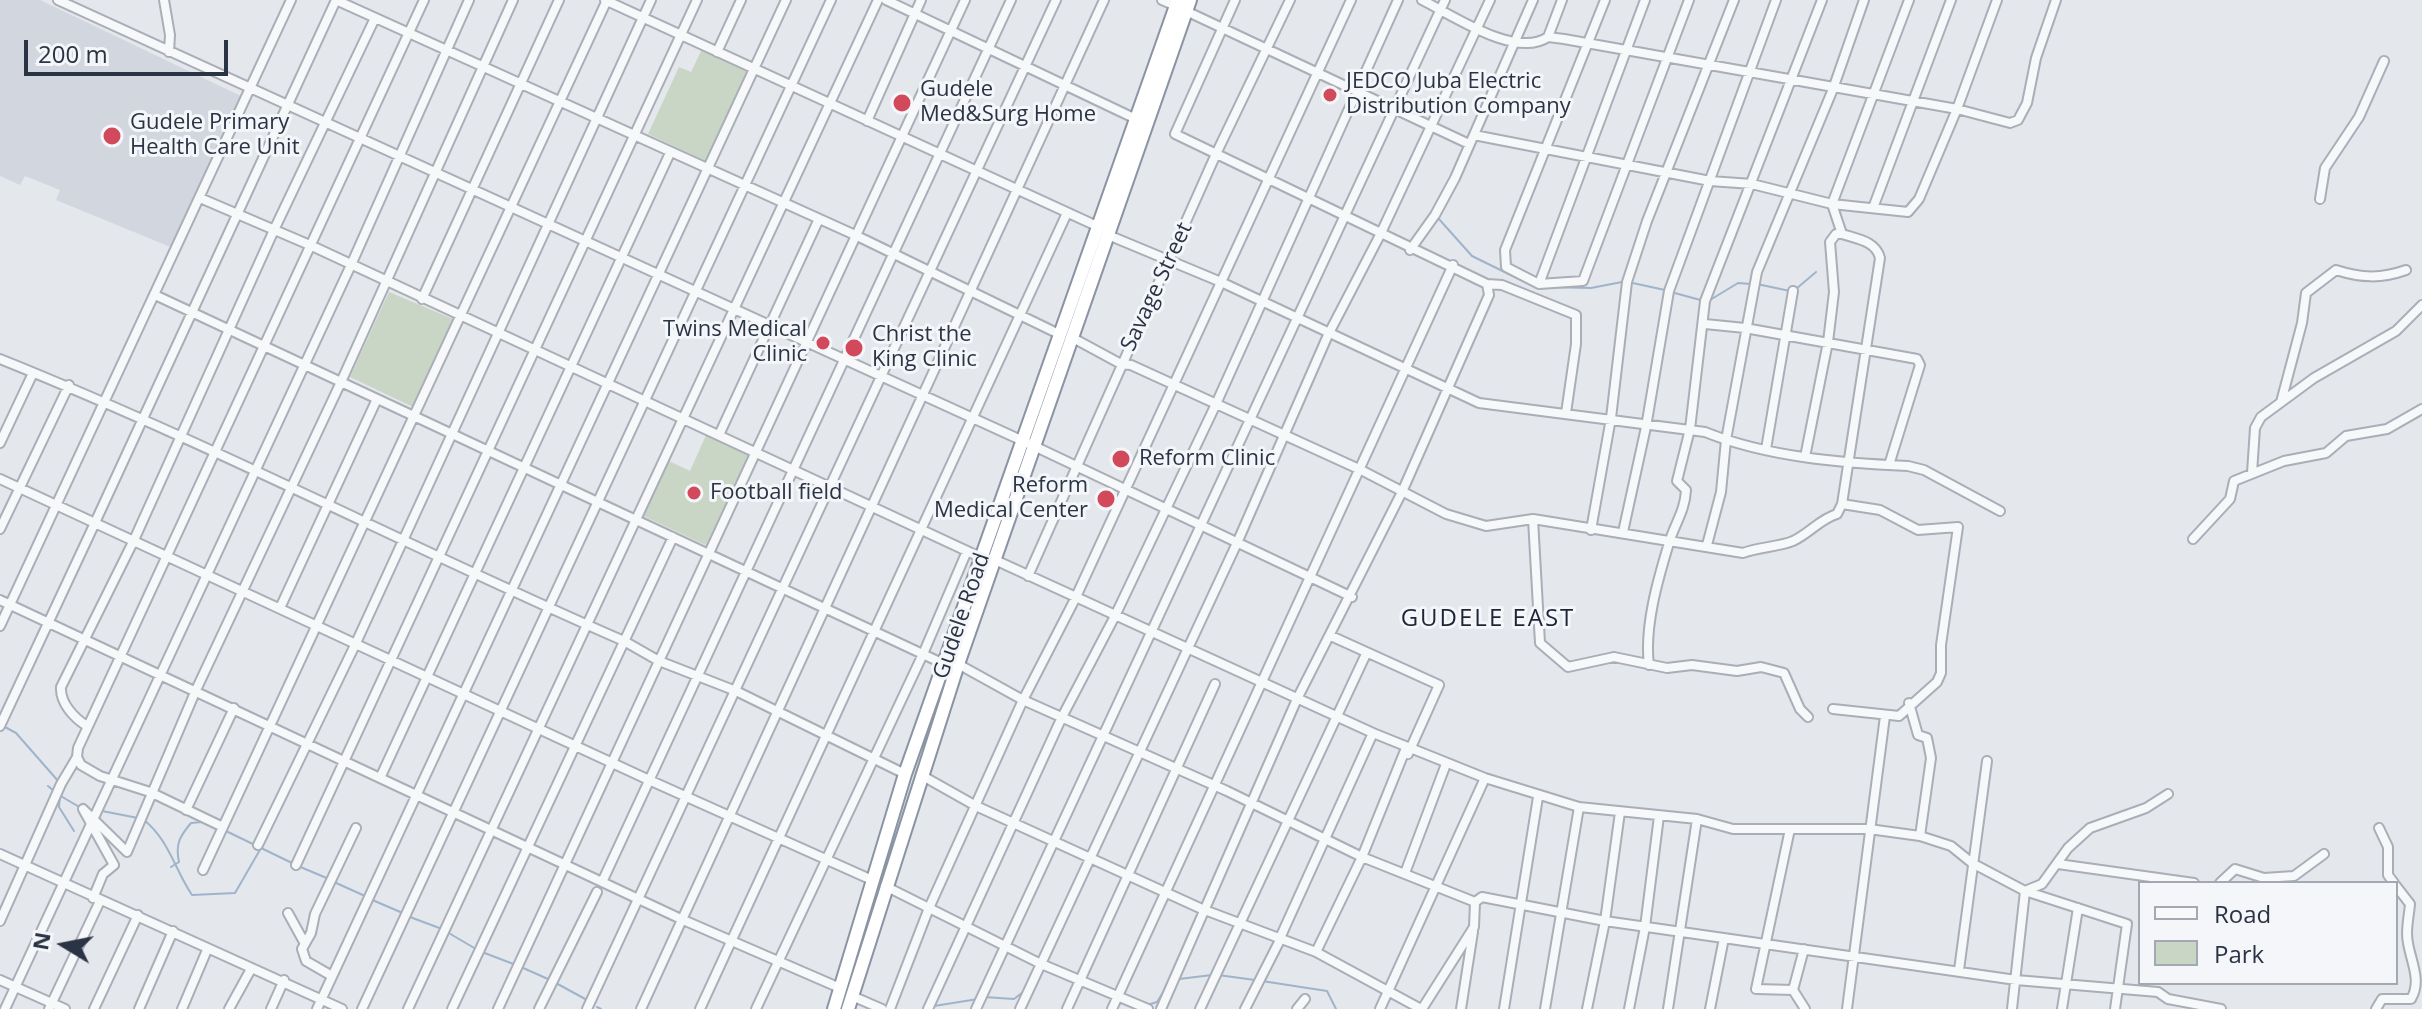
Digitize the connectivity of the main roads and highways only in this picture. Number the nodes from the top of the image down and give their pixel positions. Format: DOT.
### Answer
graph roads {
  1 [pos="1183,4"];
  2 [pos="1103,231"];
  3 [pos="988,559"];
  4 [pos="878,883"];
  5 [pos="850,1002"];
  6 [pos="834,1009"];
  1 -- 2 [label="highway, Gudele Road"];
  1 -- 2 [label="highway, Gudele Road"];
  2 -- 3 [label="highway, Gudele Road"];
  3 -- 4 [label="highway, Gudele Road"];
  3 -- 4 [label="highway, Gudele Road"];
  4 -- 5 [label="highway, Gudele Road"];
  4 -- 6 [label="highway, Gudele Road"];
}
